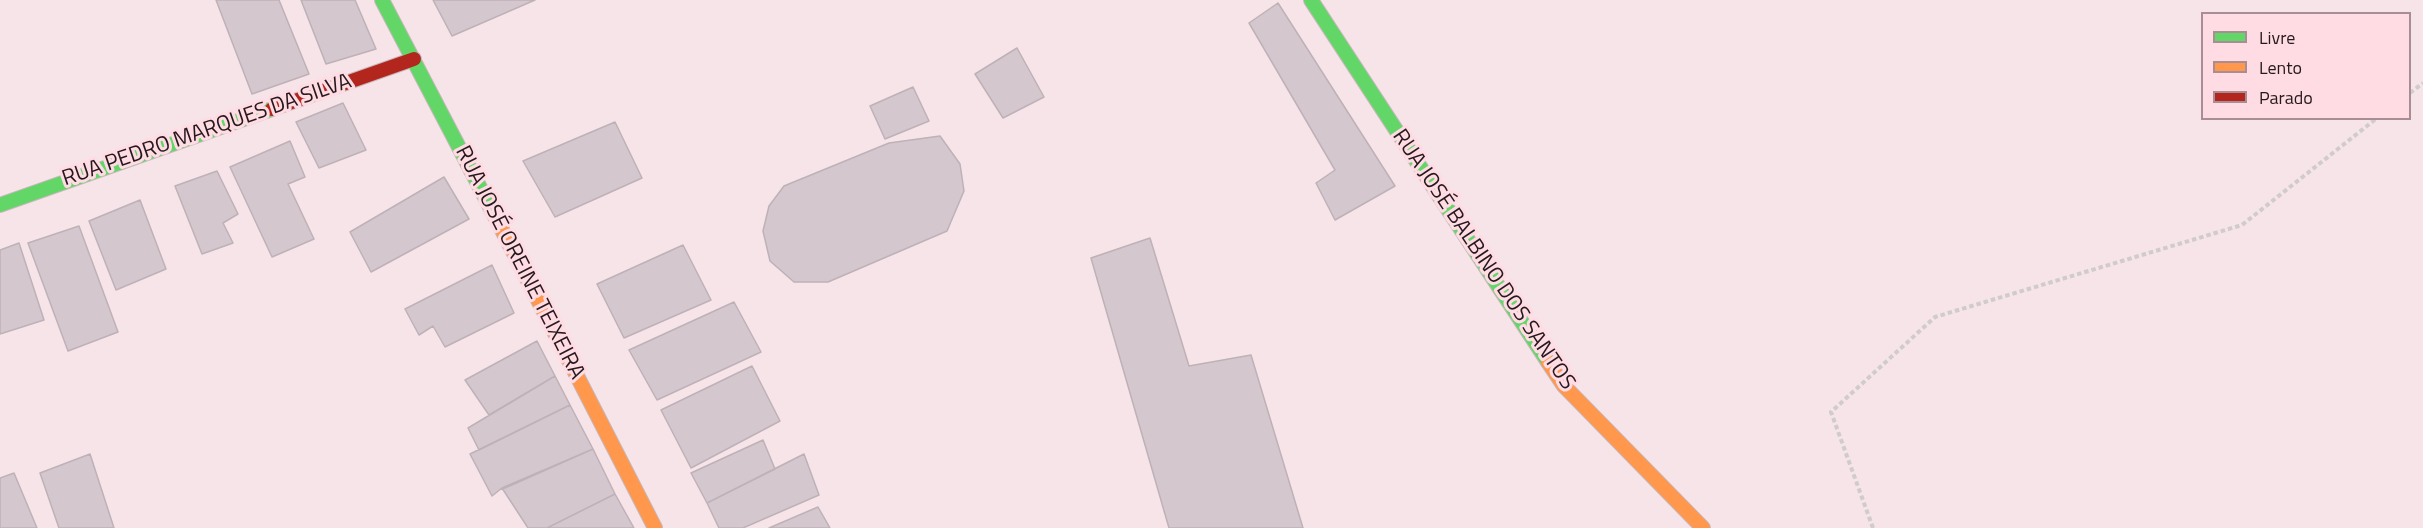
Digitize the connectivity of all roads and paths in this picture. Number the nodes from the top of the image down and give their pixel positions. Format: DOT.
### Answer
graph roads {
  1 [pos="382,0"];
  2 [pos="1311,0"];
  3 [pos="414,59"];
  4 [pos="2375,120"];
  5 [pos="0,205"];
  6 [pos="655,528"];
  7 [pos="1703,528"];
  8 [pos="1873,528"];
  1 -- 3 [label="street, RUA JOSÉ OREINE TEIXEIRA"];
  2 -- 7 [label="street, RUA JOSÉ BALBINO DOS SANTOS"];
  3 -- 5 [label="street, RUA PEDRO MARQUES DA SILVA"];
  3 -- 6 [label="street, RUA JOSÉ OREINE TEIXEIRA"];
  4 -- 8 [label="path"];
}
